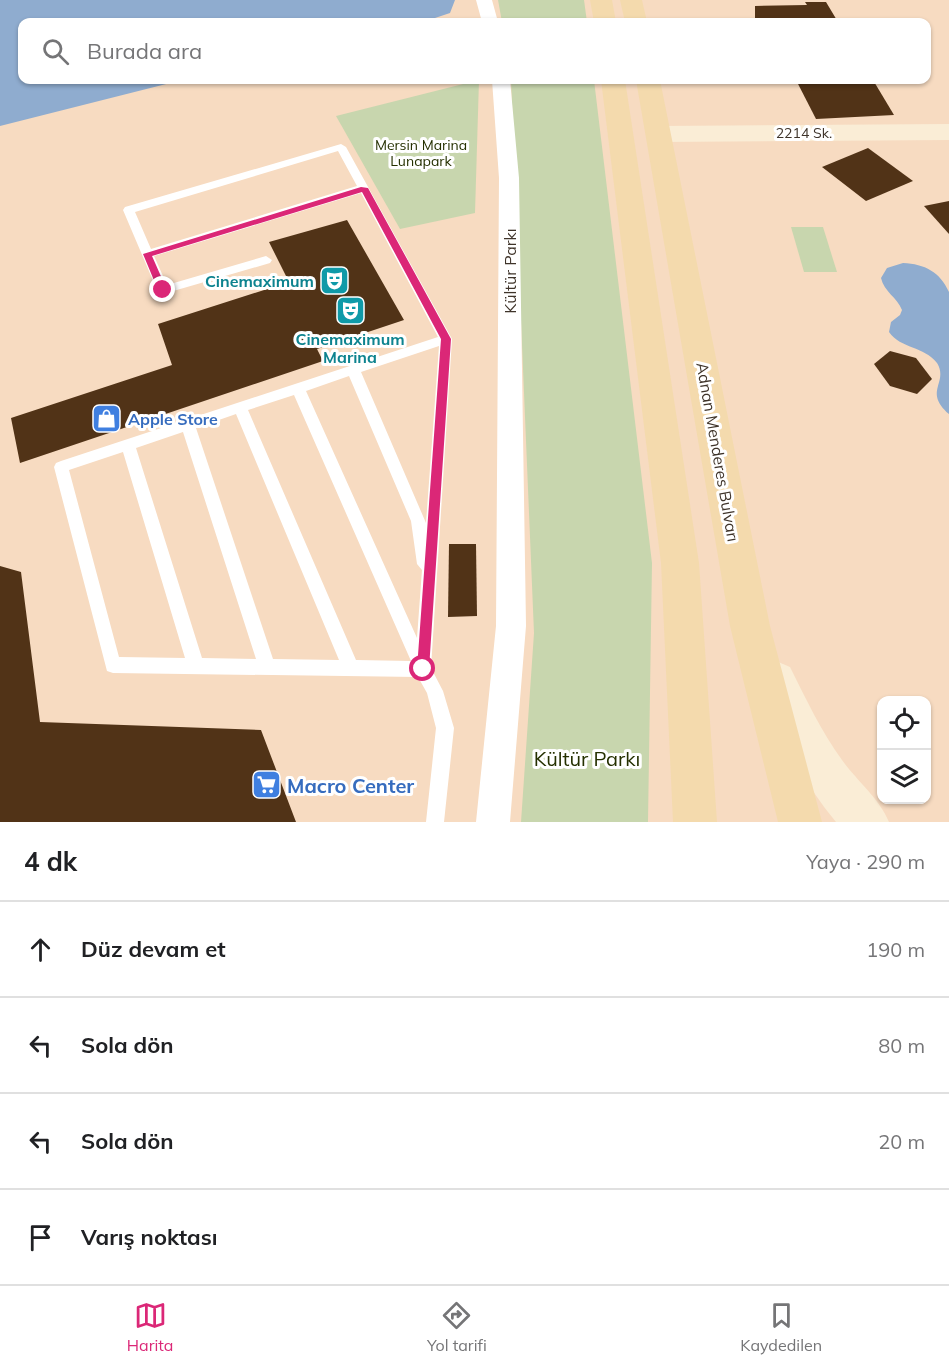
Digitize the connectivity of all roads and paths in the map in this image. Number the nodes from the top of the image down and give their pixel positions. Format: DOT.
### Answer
graph roads {
  1 [pos="484,0"];
  2 [pos="601,0"];
  3 [pos="632,0"];
  4 [pos="489,18"];
  5 [pos="604,18"];
  6 [pos="635,18"];
  7 [pos="501,84"];
  8 [pos="614,84"];
  9 [pos="649,84"];
  10 [pos="949,132"];
  11 [pos="659,134"];
  12 [pos="364,188"];
  13 [pos="148,254"];
  14 [pos="266,260"];
  15 [pos="446,339"];
  16 [pos="353,370"];
  17 [pos="298,388"];
  18 [pos="240,408"];
  19 [pos="188,425"];
  20 [pos="128,445"];
  21 [pos="428,590"];
  22 [pos="750,626"];
  23 [pos="196,666"];
  24 [pos="267,667"];
  25 [pos="351,668"];
  26 [pos="423,669"];
  27 [pos="435,822"];
  28 [pos="493,822"];
  29 [pos="695,822"];
  30 [pos="800,822"];
  31 [pos="867,822"];
  1 -- 4 [label="street"];
  2 -- 5 [label="main road"];
  3 -- 6 [label="main road"];
  7 -- 28 [label="street, Kültür Parkı"];
  8 -- 29 [label="main road"];
  9 -- 11 [label="main road, Adnan Menderes Bulvarı"];
  10 -- 11 [label="street, 2214 Sk."];
  11 -- 22 [label="main road, Adnan Menderes Bulvarı"];
  12 -- 13 [label="lane"];
  12 -- 13 [label="lane"];
  12 -- 15 [label="lane"];
  13 -- 14 [label="lane"];
  15 -- 16 [label="lane"];
  15 -- 21 [label="lane"];
  16 -- 17 [label="lane"];
  16 -- 21 [label="lane"];
  17 -- 18 [label="lane"];
  17 -- 26 [label="lane"];
  18 -- 19 [label="lane"];
  18 -- 25 [label="lane"];
  19 -- 20 [label="lane"];
  19 -- 24 [label="lane"];
  20 -- 23 [label="lane"];
  20 -- 23 [label="lane"];
  21 -- 26 [label="lane"];
  22 -- 30 [label="main road, Adnan Menderes Bulvarı"];
  22 -- 31 [label="street"];
  23 -- 24 [label="lane"];
  24 -- 25 [label="lane"];
  25 -- 26 [label="lane"];
  26 -- 27 [label="lane"];
}
